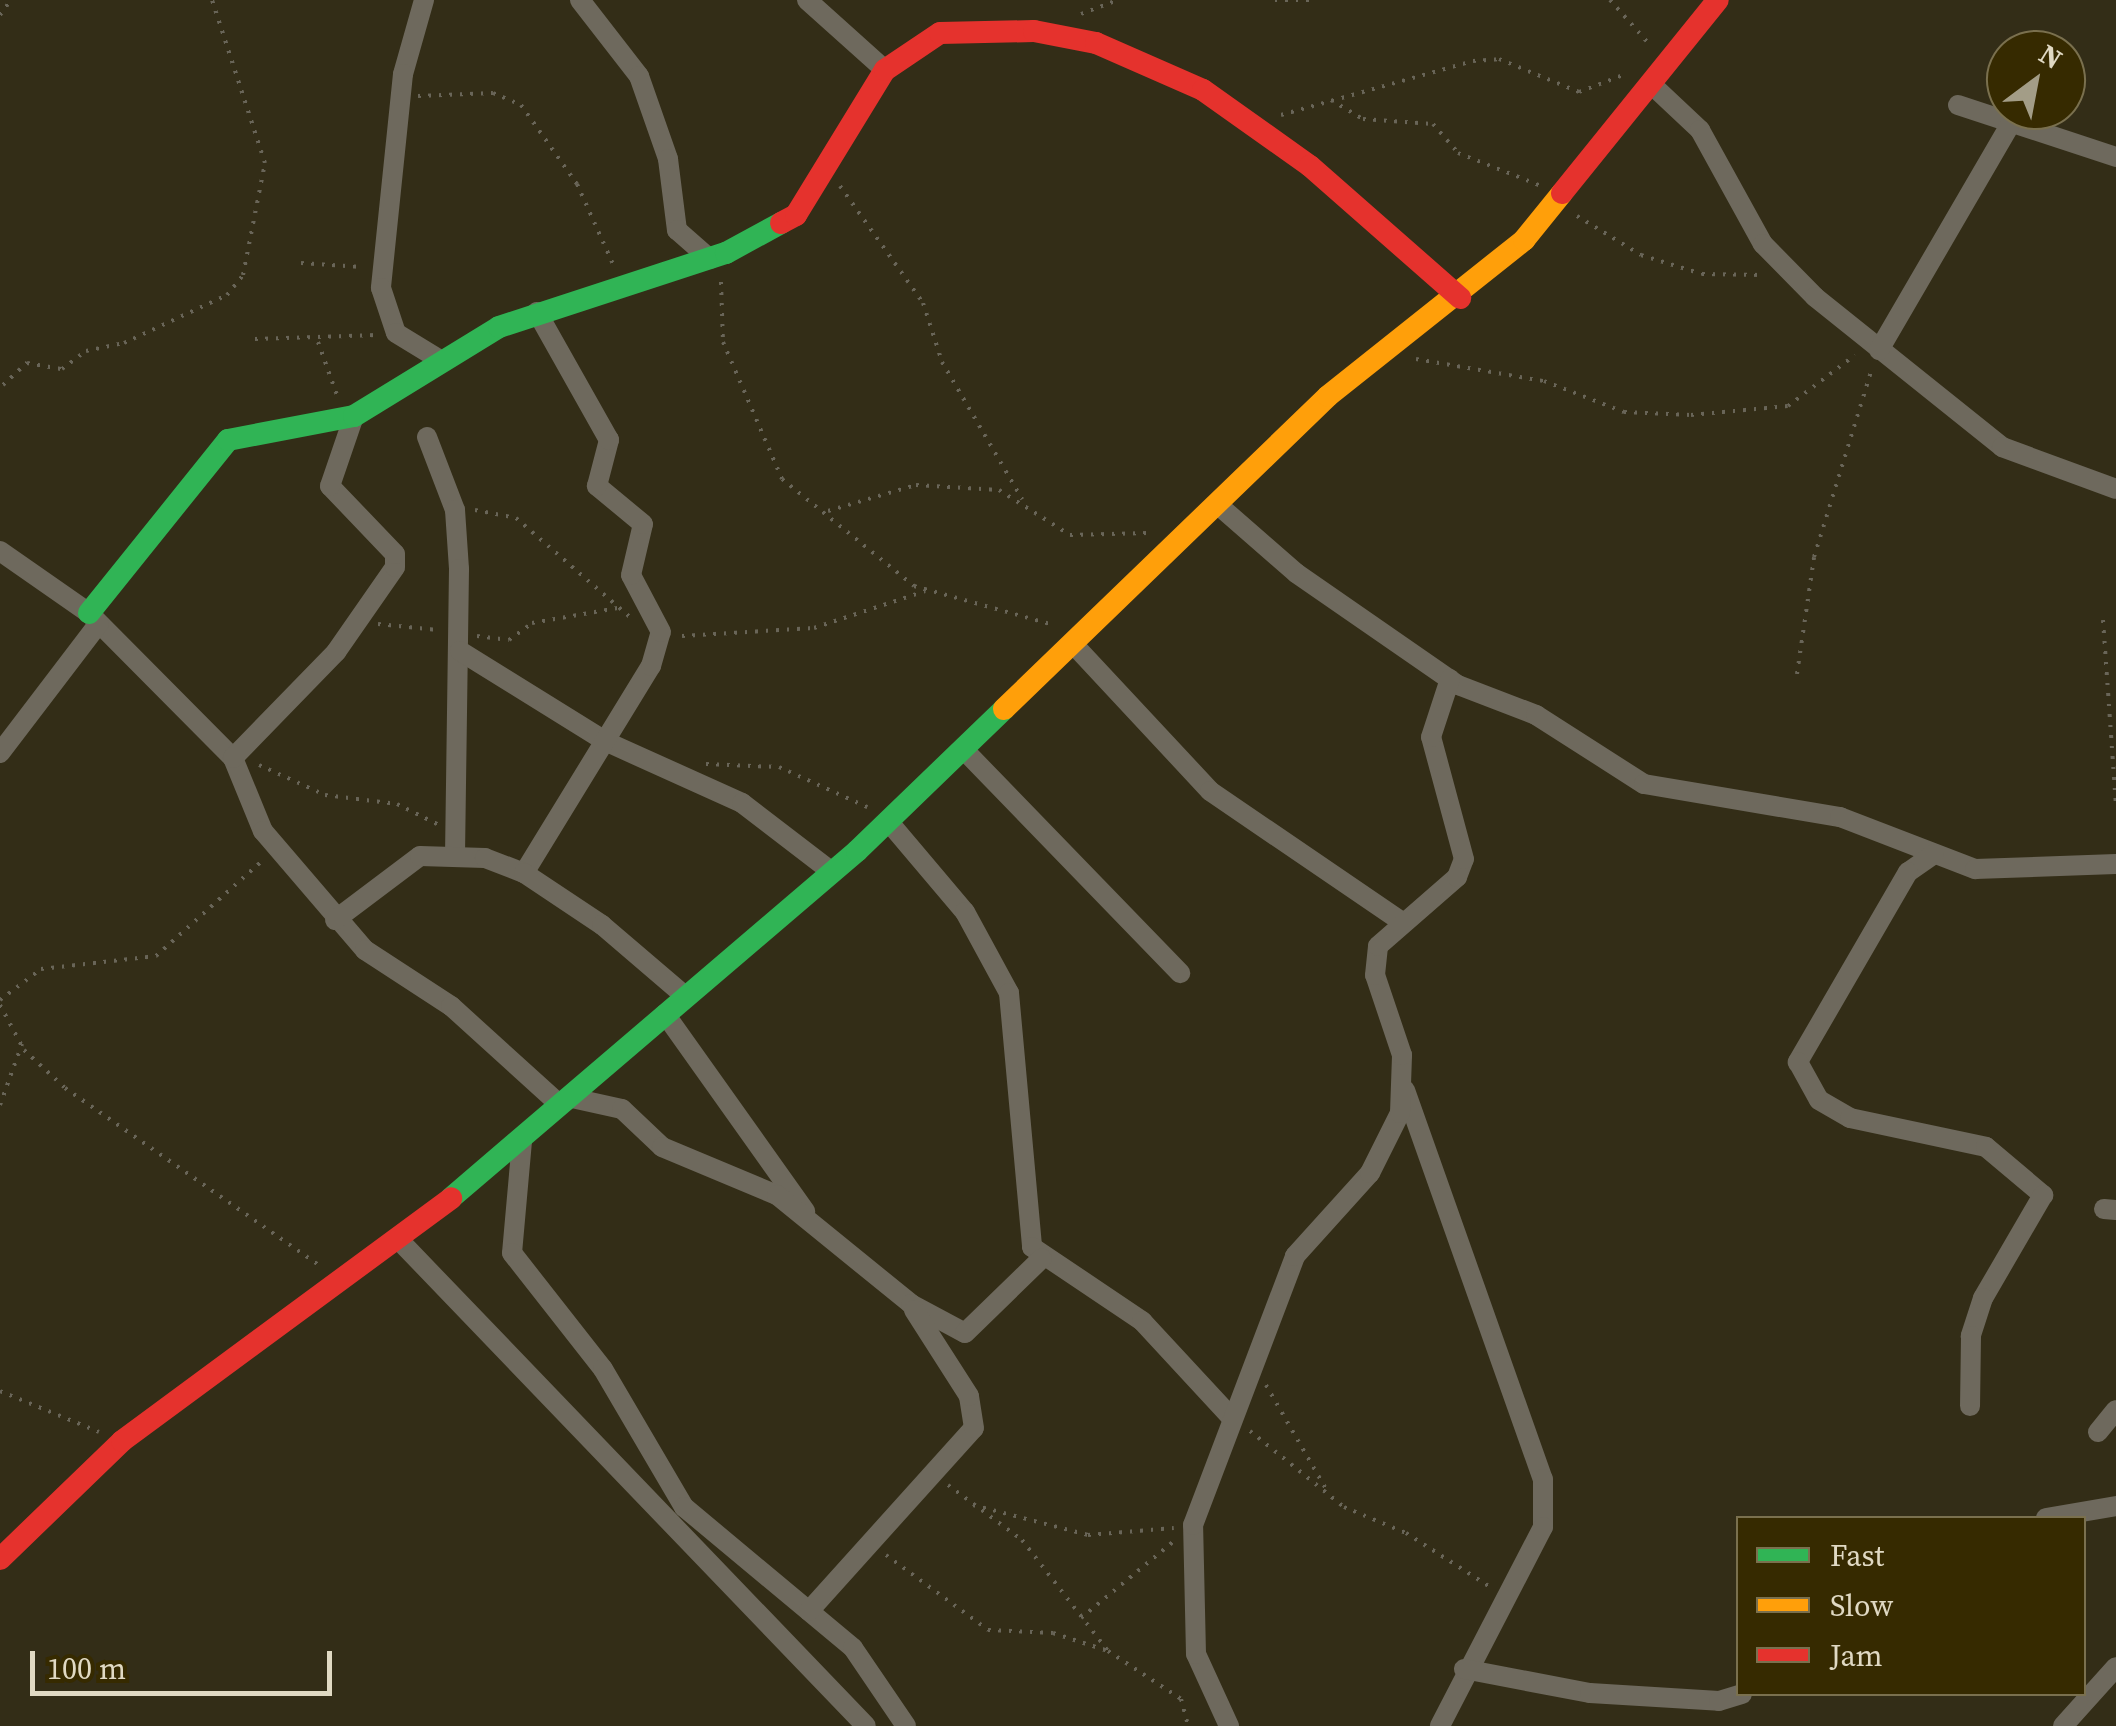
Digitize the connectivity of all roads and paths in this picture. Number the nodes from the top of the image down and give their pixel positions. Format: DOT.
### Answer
graph roads {
  1 [pos="11,0"];
  2 [pos="212,0"];
  3 [pos="424,0"];
  4 [pos="580,0"];
  5 [pos="807,0"];
  6 [pos="1275,0"];
  7 [pos="1311,0"];
  8 [pos="1610,0"];
  9 [pos="1718,0"];
  10 [pos="0,15"];
  11 [pos="1672,58"];
  12 [pos="885,70"];
  13 [pos="1642,77"];
  14 [pos="403,96"];
  15 [pos="1331,100"];
  16 [pos="1958,105"];
  17 [pos="1986,117"];
  18 [pos="1258,126"];
  19 [pos="2007,130"];
  20 [pos="2020,130"];
  21 [pos="2116,157"];
  22 [pos="829,168"];
  23 [pos="1559,198"];
  24 [pos="718,256"];
  25 [pos="302,264"];
  26 [pos="381,273"];
  27 [pos="1800,282"];
  28 [pos="624,286"];
  29 [pos="1460,298"];
  30 [pos="537,312"];
  31 [pos="396,332"];
  32 [pos="255,339"];
  33 [pos="318,342"];
  34 [pos="1875,347"];
  35 [pos="1383,355"];
  36 [pos="436,358"];
  37 [pos="4,385"];
  38 [pos="350,417"];
  39 [pos="426,437"];
  40 [pos="2116,490"];
  41 [pos="1022,500"];
  42 [pos="1217,504"];
  43 [pos="455,510"];
  44 [pos="827,512"];
  45 [pos="1188,534"];
  46 [pos="0,552"];
  47 [pos="925,592"];
  48 [pos="618,608"];
  49 [pos="94,618"];
  50 [pos="2102,620"];
  51 [pos="356,626"];
  52 [pos="661,632"];
  53 [pos="1082,640"];
  54 [pos="460,643"];
  55 [pos="1797,674"];
  56 [pos="1450,679"];
  57 [pos="607,742"];
  58 [pos="966,752"];
  59 [pos="0,753"];
  60 [pos="236,756"];
  61 [pos="666,769"];
  62 [pos="2116,804"];
  63 [pos="888,822"];
  64 [pos="454,843"];
  65 [pos="274,846"];
  66 [pos="1934,854"];
  67 [pos="2116,864"];
  68 [pos="524,872"];
  69 [pos="832,872"];
  70 [pos="335,920"];
  71 [pos="1399,920"];
  72 [pos="1180,973"];
  73 [pos="685,996"];
  74 [pos="0,1002"];
  75 [pos="665,1014"];
  76 [pos="23,1042"];
  77 [pos="1405,1090"];
  78 [pos="566,1102"];
  79 [pos="0,1106"];
  80 [pos="522,1140"];
  81 [pos="806,1212"];
  82 [pos="398,1239"];
  83 [pos="1042,1258"];
  84 [pos="339,1280"];
  85 [pos="911,1304"];
  86 [pos="1255,1353"];
  87 [pos="0,1390"];
  88 [pos="1970,1406"];
  89 [pos="2116,1410"];
  90 [pos="1230,1416"];
  91 [pos="2098,1432"];
  92 [pos="122,1441"];
  93 [pos="938,1477"];
  94 [pos="1328,1494"];
  95 [pos="972,1505"];
  96 [pos="2116,1506"];
  97 [pos="2058,1516"];
  98 [pos="871,1542"];
  99 [pos="0,1559"];
  100 [pos="1503,1591"];
  101 [pos="809,1611"];
  102 [pos="1081,1618"];
  103 [pos="1108,1651"];
  104 [pos="2116,1667"];
  105 [pos="1464,1669"];
  106 [pos="1736,1696"];
  107 [pos="896,1722"];
  108 [pos="866,1726"];
  109 [pos="1188,1726"];
  110 [pos="1230,1726"];
  111 [pos="1440,1726"];
  112 [pos="2063,1726"];
  1 -- 10 [label="path"];
  2 -- 37 [label="path"];
  3 -- 14 [label="street"];
  4 -- 24 [label="street"];
  5 -- 12 [label="street"];
  6 -- 7 [label="path"];
  8 -- 11 [label="path"];
  9 -- 11 [label="street"];
  11 -- 13 [label="street"];
  12 -- 18 [label="street"];
  12 -- 22 [label="street"];
  13 -- 15 [label="path"];
  13 -- 23 [label="street"];
  13 -- 27 [label="street"];
  14 -- 26 [label="street"];
  14 -- 28 [label="path"];
  15 -- 18 [label="path"];
  15 -- 23 [label="path"];
  16 -- 17 [label="street"];
  18 -- 29 [label="street"];
  19 -- 34 [label="street"];
  20 -- 21 [label="street"];
  22 -- 24 [label="street"];
  22 -- 41 [label="path"];
  23 -- 27 [label="path"];
  23 -- 29 [label="street"];
  24 -- 28 [label="street"];
  24 -- 44 [label="path"];
  25 -- 26 [label="path"];
  26 -- 31 [label="street"];
  27 -- 34 [label="street"];
  28 -- 30 [label="street"];
  29 -- 35 [label="street"];
  30 -- 36 [label="street"];
  30 -- 52 [label="street"];
  31 -- 33 [label="path"];
  31 -- 36 [label="street"];
  32 -- 33 [label="path"];
  33 -- 38 [label="path"];
  34 -- 35 [label="path"];
  34 -- 40 [label="street"];
  34 -- 55 [label="path"];
  35 -- 42 [label="street"];
  36 -- 38 [label="street"];
  38 -- 49 [label="street"];
  38 -- 51 [label="street"];
  39 -- 43 [label="street"];
  41 -- 44 [label="path"];
  41 -- 45 [label="path"];
  42 -- 45 [label="street"];
  42 -- 56 [label="street"];
  43 -- 48 [label="path"];
  43 -- 54 [label="street"];
  44 -- 47 [label="path"];
  45 -- 53 [label="street"];
  46 -- 49 [label="street"];
  47 -- 52 [label="path"];
  47 -- 53 [label="path"];
  48 -- 52 [label="path"];
  48 -- 54 [label="path"];
  49 -- 59 [label="street"];
  49 -- 60 [label="street"];
  50 -- 62 [label="path"];
  51 -- 54 [label="path"];
  51 -- 60 [label="street"];
  52 -- 57 [label="street"];
  53 -- 58 [label="street"];
  53 -- 71 [label="street"];
  54 -- 57 [label="street"];
  54 -- 64 [label="street"];
  56 -- 66 [label="street"];
  56 -- 71 [label="street"];
  57 -- 61 [label="street"];
  57 -- 68 [label="street"];
  58 -- 63 [label="street"];
  58 -- 72 [label="street"];
  60 -- 64 [label="path"];
  60 -- 65 [label="street"];
  61 -- 63 [label="path"];
  61 -- 69 [label="street"];
  63 -- 69 [label="street"];
  63 -- 83 [label="street"];
  64 -- 68 [label="street"];
  64 -- 70 [label="street"];
  65 -- 70 [label="street"];
  65 -- 74 [label="path"];
  66 -- 67 [label="street"];
  66 -- 88 [label="street"];
  68 -- 73 [label="street"];
  69 -- 73 [label="street"];
  70 -- 78 [label="street"];
  71 -- 77 [label="street"];
  73 -- 75 [label="street"];
  74 -- 76 [label="path"];
  75 -- 78 [label="street"];
  75 -- 81 [label="street"];
  76 -- 79 [label="path"];
  76 -- 84 [label="path"];
  77 -- 86 [label="street"];
  77 -- 100 [label="street"];
  78 -- 80 [label="street"];
  78 -- 81 [label="street"];
  80 -- 82 [label="street"];
  80 -- 101 [label="street"];
  81 -- 85 [label="street"];
  82 -- 84 [label="street"];
  82 -- 108 [label="street"];
  83 -- 85 [label="street"];
  83 -- 90 [label="street"];
  84 -- 92 [label="street"];
  85 -- 93 [label="street"];
  86 -- 90 [label="street"];
  86 -- 94 [label="path"];
  87 -- 92 [label="path"];
  89 -- 91 [label="street"];
  90 -- 94 [label="path"];
  90 -- 110 [label="street"];
  92 -- 99 [label="street"];
  93 -- 95 [label="path"];
  93 -- 98 [label="street"];
  94 -- 100 [label="path"];
  95 -- 102 [label="path"];
  95 -- 102 [label="path"];
  96 -- 97 [label="street"];
  98 -- 101 [label="street"];
  98 -- 103 [label="path"];
  100 -- 105 [label="street"];
  101 -- 107 [label="street"];
  102 -- 103 [label="path"];
  103 -- 109 [label="path"];
  104 -- 112 [label="street"];
  105 -- 106 [label="street"];
  105 -- 111 [label="street"];
}
